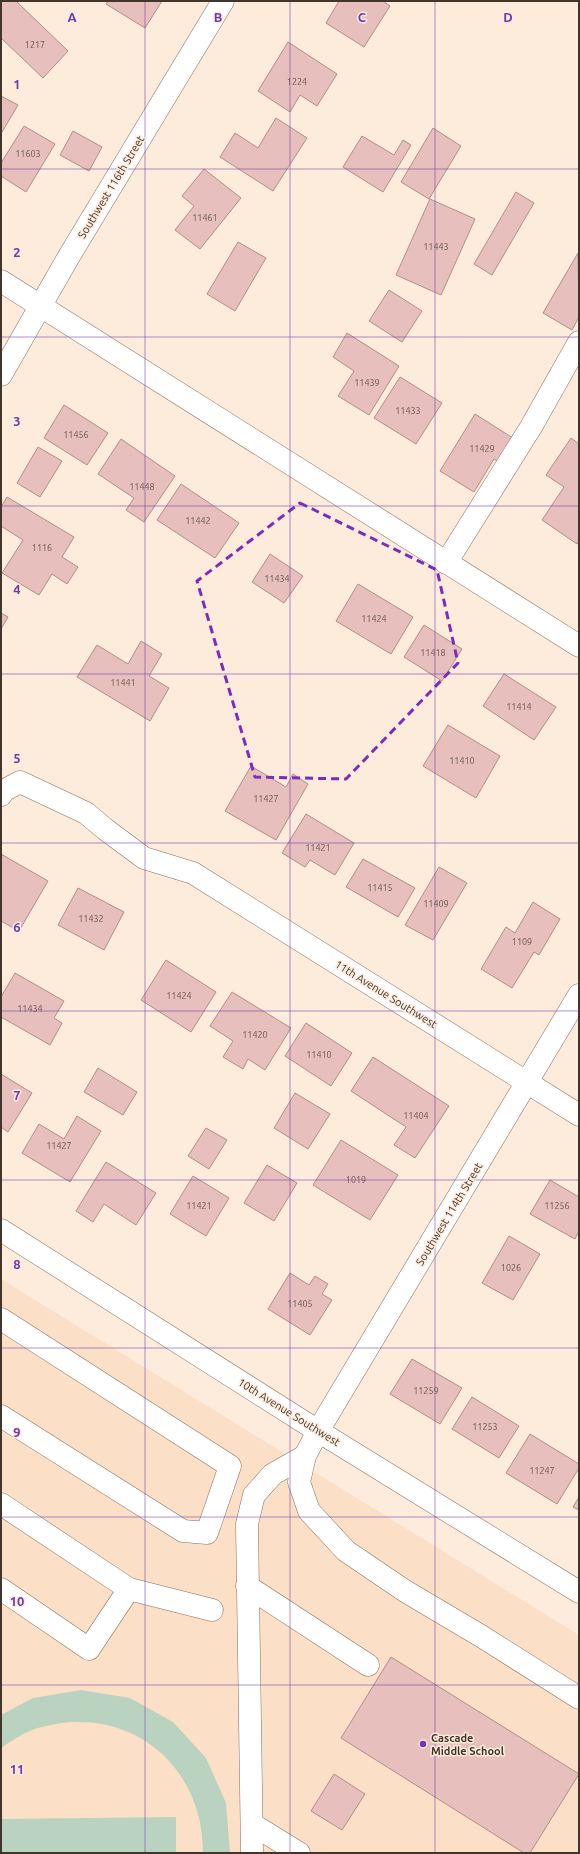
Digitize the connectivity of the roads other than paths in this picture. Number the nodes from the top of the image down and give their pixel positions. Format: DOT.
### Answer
graph roads {
  1 [pos="219,2"];
  2 [pos="1,281"];
  3 [pos="40,305"];
  4 [pos="579,342"];
  5 [pos="1,374"];
  6 [pos="446,563"];
  7 [pos="579,646"];
  8 [pos="1,795"];
  9 [pos="579,995"];
  10 [pos="528,1083"];
  11 [pos="579,1115"];
  12 [pos="1,1230"];
  13 [pos="1,1318"];
  14 [pos="1,1416"];
  15 [pos="318,1431"];
  16 [pos="305,1456"];
  17 [pos="1,1504"];
  18 [pos="247,1586"];
  19 [pos="1,1589"];
  20 [pos="129,1589"];
  21 [pos="579,1592"];
  22 [pos="212,1610"];
  23 [pos="368,1664"];
  24 [pos="576,1694"];
  25 [pos="252,1824"];
  26 [pos="252,1853"];
  27 [pos="299,1853"];
  1 -- 3 [label="street, Southwest 116th Street"];
  2 -- 3 [label="street"];
  3 -- 5 [label="street, Southwest 116th Street"];
  3 -- 6 [label="street"];
  4 -- 6 [label="street"];
  6 -- 7 [label="street"];
  8 -- 10 [label="street, 11th Avenue Southwest"];
  9 -- 10 [label="street, Southwest 114th Street"];
  10 -- 11 [label="street, 11th Avenue Southwest"];
  10 -- 15 [label="street, Southwest 114th Street"];
  12 -- 15 [label="street, 10th Avenue Southwest"];
  13 -- 14 [label="street"];
  15 -- 16 [label="street, Southwest 114th Street"];
  15 -- 21 [label="street, 10th Avenue Southwest"];
  16 -- 18 [label="street"];
  16 -- 24 [label="street, Southwest 114th Street"];
  17 -- 20 [label="street"];
  18 -- 23 [label="street"];
  18 -- 25 [label="street"];
  19 -- 20 [label="street"];
  20 -- 22 [label="street"];
  25 -- 26 [label="street"];
  25 -- 27 [label="street"];
}
